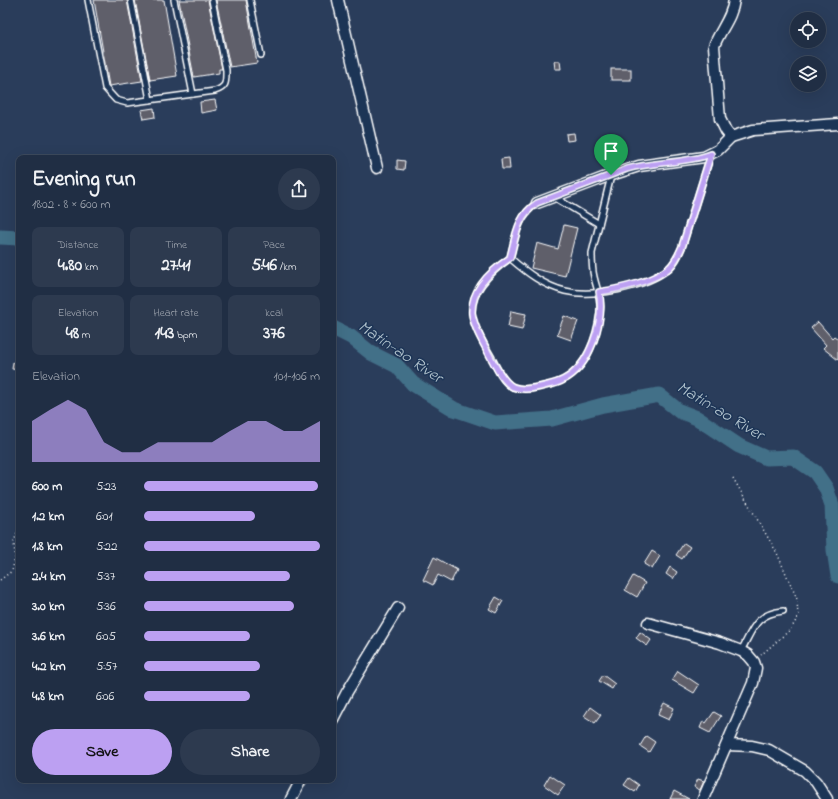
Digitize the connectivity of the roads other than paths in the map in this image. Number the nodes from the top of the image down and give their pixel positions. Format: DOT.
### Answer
graph roads {
  1 [pos="88,0"];
  2 [pos="130,0"];
  3 [pos="174,0"];
  4 [pos="212,0"];
  5 [pos="250,0"];
  6 [pos="338,0"];
  7 [pos="734,0"];
  8 [pos="261,55"];
  9 [pos="193,94"];
  10 [pos="150,100"];
  11 [pos="838,124"];
  12 [pos="731,137"];
  13 [pos="711,154"];
  14 [pos="377,168"];
  15 [pos="611,175"];
  16 [pos="553,197"];
  17 [pos="537,203"];
  18 [pos="599,224"];
  19 [pos="510,258"];
  20 [pos="599,292"];
  21 [pos="398,608"];
  22 [pos="783,612"];
  23 [pos="648,623"];
  24 [pos="742,651"];
  25 [pos="336,713"];
  26 [pos="727,745"];
  27 [pos="299,783"];
  28 [pos="291,799"];
  29 [pos="703,799"];
  30 [pos="827,799"];
  1 -- 10 [label="lane"];
  2 -- 10 [label="lane"];
  3 -- 9 [label="lane"];
  4 -- 9 [label="lane"];
  5 -- 8 [label="lane"];
  6 -- 14 [label="street"];
  7 -- 12 [label="street"];
  9 -- 10 [label="lane"];
  11 -- 12 [label="street"];
  12 -- 13 [label="street"];
  13 -- 15 [label="street"];
  13 -- 20 [label="lane"];
  15 -- 16 [label="street"];
  15 -- 18 [label="lane"];
  16 -- 17 [label="street"];
  16 -- 18 [label="lane"];
  17 -- 19 [label="lane"];
  18 -- 20 [label="lane"];
  19 -- 20 [label="lane"];
  19 -- 20 [label="lane"];
  21 -- 25 [label="street"];
  22 -- 24 [label="lane"];
  23 -- 24 [label="street"];
  24 -- 26 [label="street"];
  26 -- 29 [label="street"];
  26 -- 30 [label="street"];
  27 -- 28 [label="street"];
}
